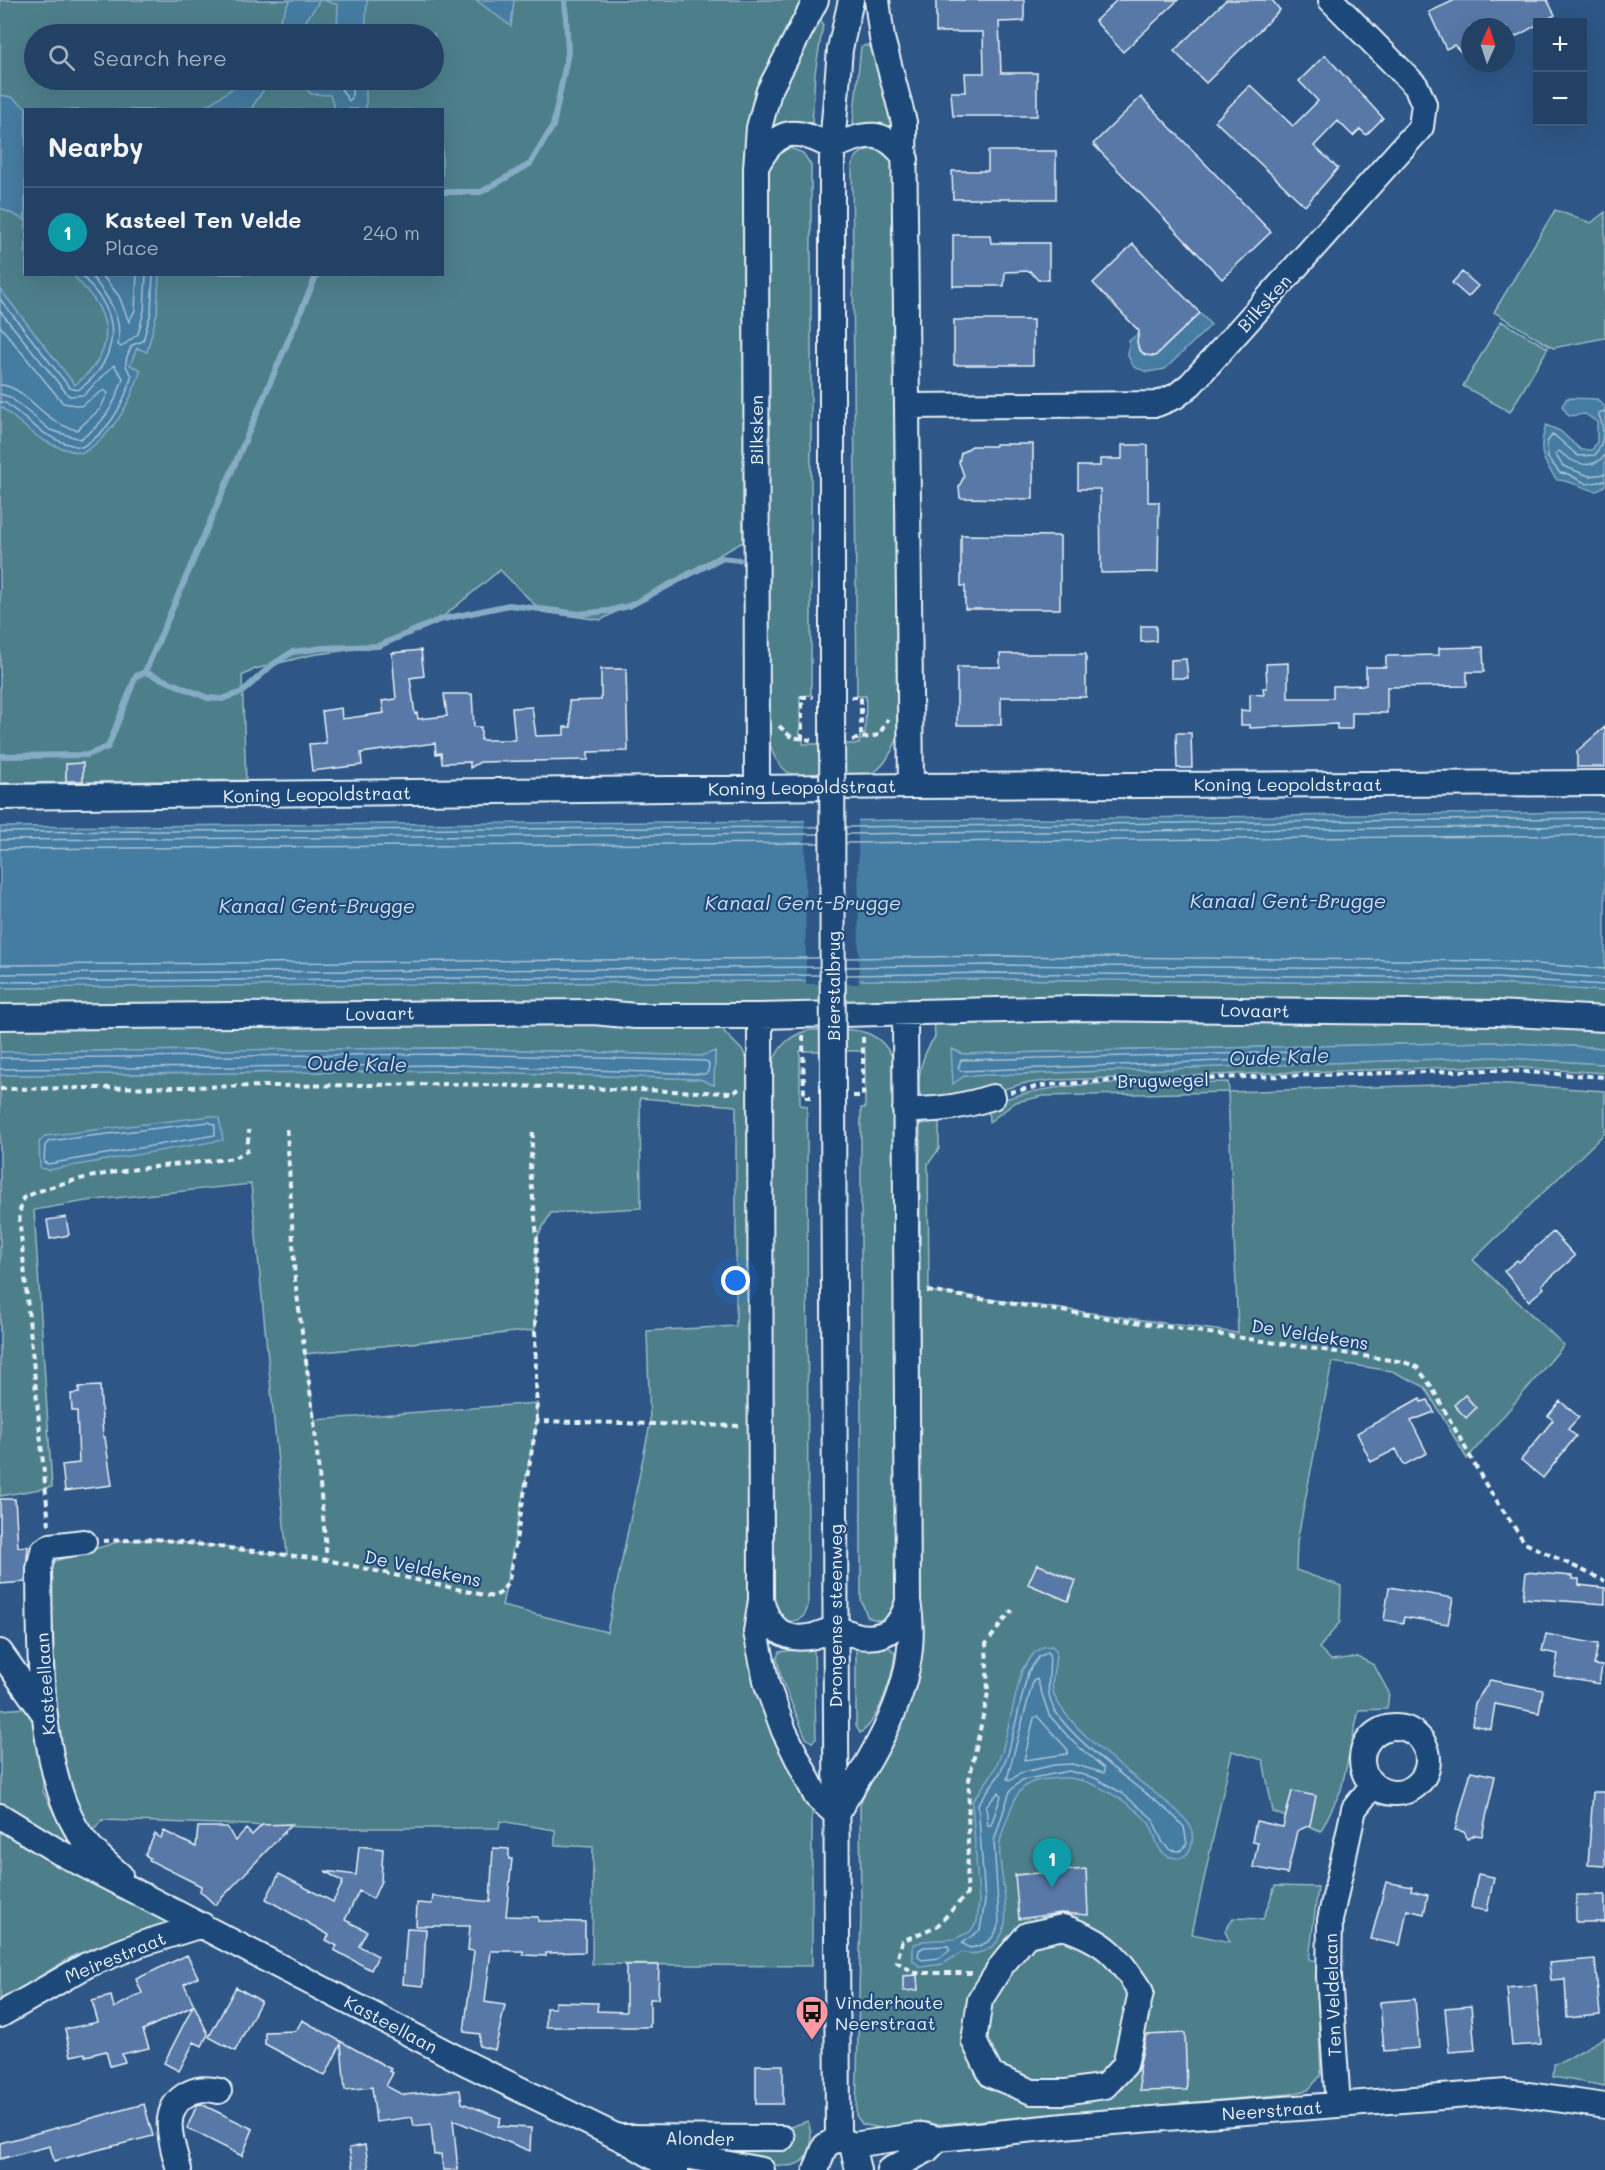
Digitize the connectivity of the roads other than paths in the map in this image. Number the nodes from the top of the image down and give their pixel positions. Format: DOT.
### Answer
graph roads {
  1 [pos="816,0"];
  2 [pos="851,0"];
  3 [pos="877,0"];
  4 [pos="1331,0"];
  5 [pos="832,147"];
  6 [pos="906,159"];
  7 [pos="756,168"];
  8 [pos="907,406"];
  9 [pos="1605,783"];
  10 [pos="911,786"];
  11 [pos="757,788"];
  12 [pos="0,798"];
  13 [pos="905,1014"];
  14 [pos="760,1016"];
  15 [pos="0,1017"];
  16 [pos="1605,1019"];
  17 [pos="833,1093"];
  18 [pos="993,1097"];
  19 [pos="905,1110"];
  20 [pos="84,1542"];
  21 [pos="761,1600"];
  22 [pos="908,1601"];
  23 [pos="835,1629"];
  24 [pos="0,1652"];
  25 [pos="47,1717"];
  26 [pos="1373,1785"];
  27 [pos="836,1814"];
  28 [pos="0,1816"];
  29 [pos="147,1897"];
  30 [pos="202,1925"];
  31 [pos="997,1974"];
  32 [pos="1,2012"];
  33 [pos="219,2091"];
  34 [pos="1338,2105"];
  35 [pos="1605,2106"];
  36 [pos="782,2138"];
  37 [pos="938,2139"];
  38 [pos="845,2141"];
  39 [pos="626,2142"];
  40 [pos="179,2170"];
  41 [pos="676,2170"];
  42 [pos="762,2170"];
  43 [pos="816,2170"];
  44 [pos="858,2170"];
  45 [pos="889,2170"];
  1 -- 7 [label="street"];
  2 -- 5 [label="street"];
  3 -- 6 [label="street"];
  4 -- 8 [label="street, Bilksken"];
  5 -- 6 [label="street"];
  5 -- 7 [label="street, Bilksken"];
  5 -- 17 [label="street, Bierstalbrug, bridge"];
  6 -- 8 [label="street"];
  7 -- 11 [label="street, Bilksken"];
  8 -- 10 [label="street"];
  9 -- 10 [label="street, Koning Leopoldstraat"];
  10 -- 11 [label="street, Koning Leopoldstraat"];
  11 -- 12 [label="street, Koning Leopoldstraat"];
  13 -- 14 [label="street, Lovaart"];
  13 -- 16 [label="street, Lovaart"];
  13 -- 19 [label="street"];
  14 -- 15 [label="street, Lovaart"];
  14 -- 21 [label="street"];
  17 -- 23 [label="street, Drongense steenweg"];
  18 -- 19 [label="street"];
  19 -- 22 [label="street"];
  20 -- 25 [label="street, Kasteellaan"];
  21 -- 23 [label="street"];
  21 -- 27 [label="street"];
  22 -- 23 [label="street"];
  22 -- 27 [label="street"];
  23 -- 27 [label="street, Drongense steenweg"];
  24 -- 25 [label="street"];
  25 -- 29 [label="street, Kasteellaan"];
  26 -- 34 [label="street, Ten Veldelaan"];
  27 -- 38 [label="street, Drongense steenweg"];
  28 -- 29 [label="street, Kasteellaan"];
  29 -- 30 [label="street, Kasteellaan"];
  30 -- 32 [label="street, Meirestraat"];
  30 -- 39 [label="street, Kasteellaan"];
  31 -- 31 [label="street"];
  33 -- 40 [label="street"];
  34 -- 35 [label="street, Neerstraat"];
  34 -- 37 [label="street, Neerstraat"];
  36 -- 39 [label="street, Alonder"];
  37 -- 38 [label="street, Neerstraat"];
  37 -- 45 [label="street"];
  38 -- 43 [label="street"];
  38 -- 44 [label="street, Drongense steenweg"];
  39 -- 41 [label="street, Kasteellaan"];
  39 -- 42 [label="street, Kasteellaan"];
}
